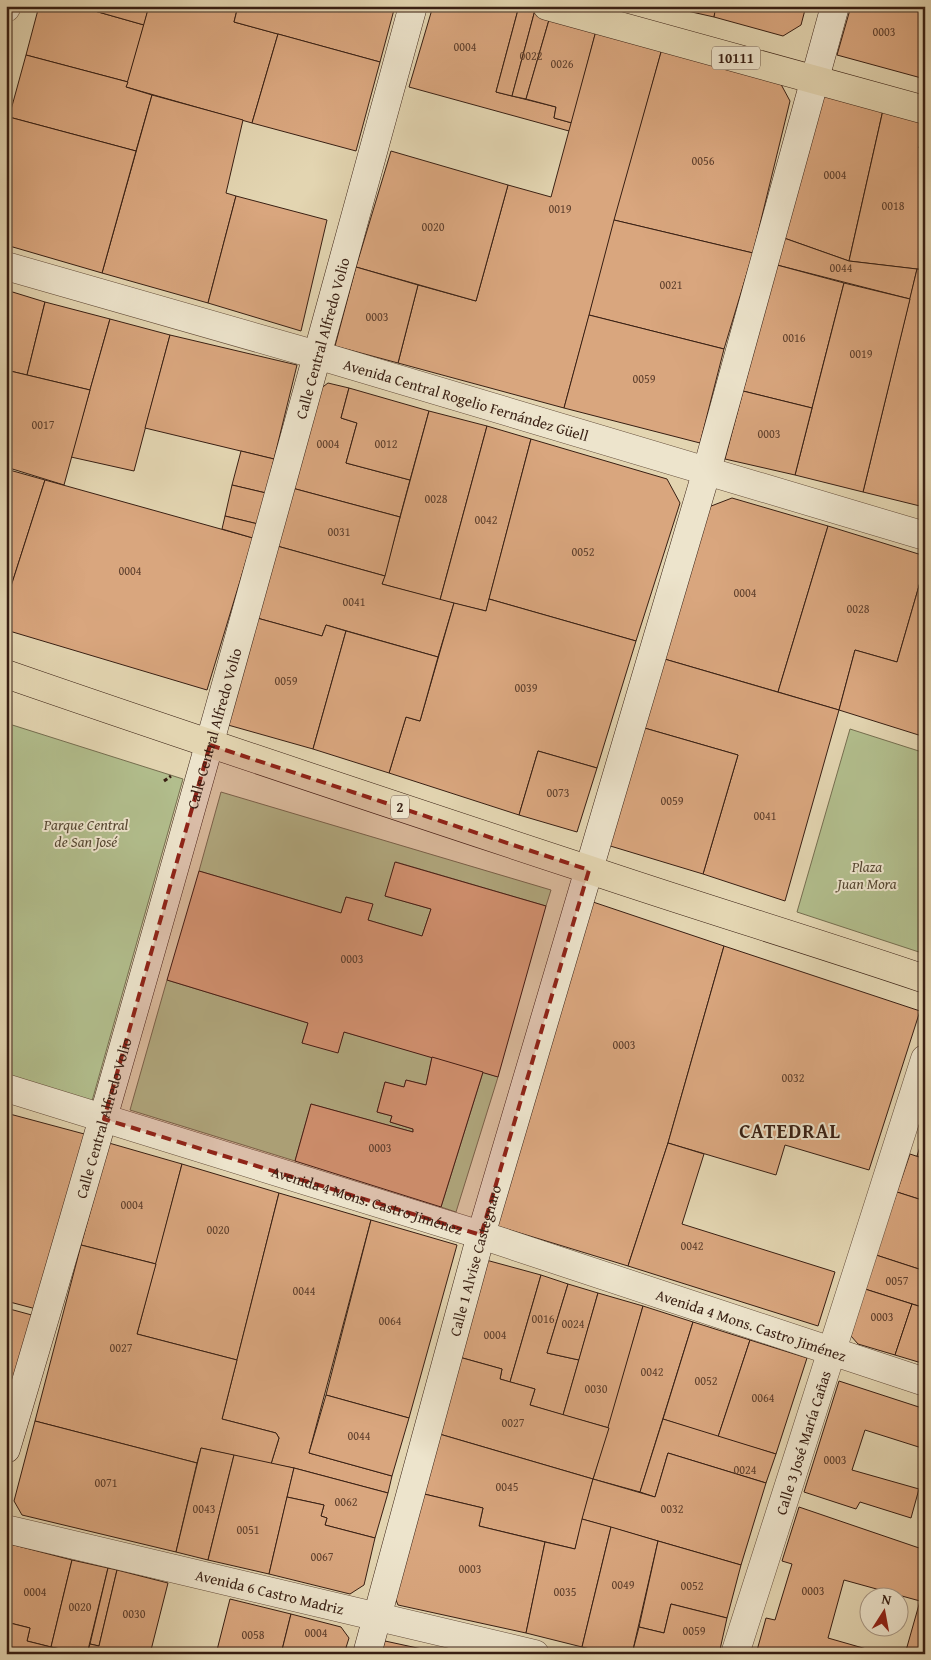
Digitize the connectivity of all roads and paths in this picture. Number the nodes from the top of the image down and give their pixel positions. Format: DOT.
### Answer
graph roads {
  1 [pos="412,6"];
  2 [pos="547,6"];
  3 [pos="835,6"];
  4 [pos="814,80"];
  5 [pos="925,110"];
  6 [pos="6,266"];
  7 [pos="317,355"];
  8 [pos="707,470"];
  9 [pos="925,536"];
  10 [pos="6,674"];
  11 [pos="210,745"];
  12 [pos="589,870"];
  13 [pos="925,979"];
  14 [pos="925,1059"];
  15 [pos="6,1088"];
  16 [pos="104,1119"];
  17 [pos="481,1235"];
  18 [pos="830,1350"];
  19 [pos="925,1382"];
  20 [pos="6,1449"];
  21 [pos="6,1529"];
  22 [pos="376,1618"];
  23 [pos="367,1654"];
  24 [pos="535,1654"];
  25 [pos="735,1654"];
  1 -- 7 [label="street, Calle Central Alfredo Volio"];
  2 -- 4 [label="highway, 10111"];
  3 -- 4 [label="street, Calle 1 Alvise Castegnaro"];
  4 -- 5 [label="highway, 10111"];
  4 -- 8 [label="street, Calle 1 Alvise Castegnaro"];
  6 -- 7 [label="street, Avenida Central Rogelio Fernández Güell"];
  7 -- 8 [label="street, Avenida Central Rogelio Fernández Güell"];
  7 -- 11 [label="street, Calle Central Alfredo Volio"];
  8 -- 9 [label="street, Avenida Central Rogelio Fernández Güell"];
  8 -- 12 [label="street, Calle 1 Alvise Castegnaro"];
  10 -- 11 [label="highway, 2"];
  11 -- 12 [label="highway, 2"];
  11 -- 16 [label="street, Calle Central Alfredo Volio"];
  12 -- 13 [label="highway, 2"];
  12 -- 17 [label="street, Calle 1 Alvise Castegnaro"];
  14 -- 18 [label="street, Calle 3 José María Cañas"];
  15 -- 16 [label="street, Avenida 4 Mons. Castro Jiménez"];
  16 -- 17 [label="street, Avenida 4 Mons. Castro Jiménez"];
  16 -- 20 [label="street, Calle Central Alfredo Volio"];
  17 -- 18 [label="street, Avenida 4 Mons. Castro Jiménez"];
  17 -- 22 [label="street, Calle 1 Alvise Castegnaro"];
  18 -- 19 [label="street, Avenida 4 Mons. Castro Jiménez"];
  18 -- 25 [label="street, Calle 3 José María Cañas"];
  21 -- 22 [label="street, Avenida 6 Castro Madriz"];
  22 -- 23 [label="street, Calle 1 Alvise Castegnaro"];
  22 -- 24 [label="street, Avenida 6 Castro Madriz"];
}
